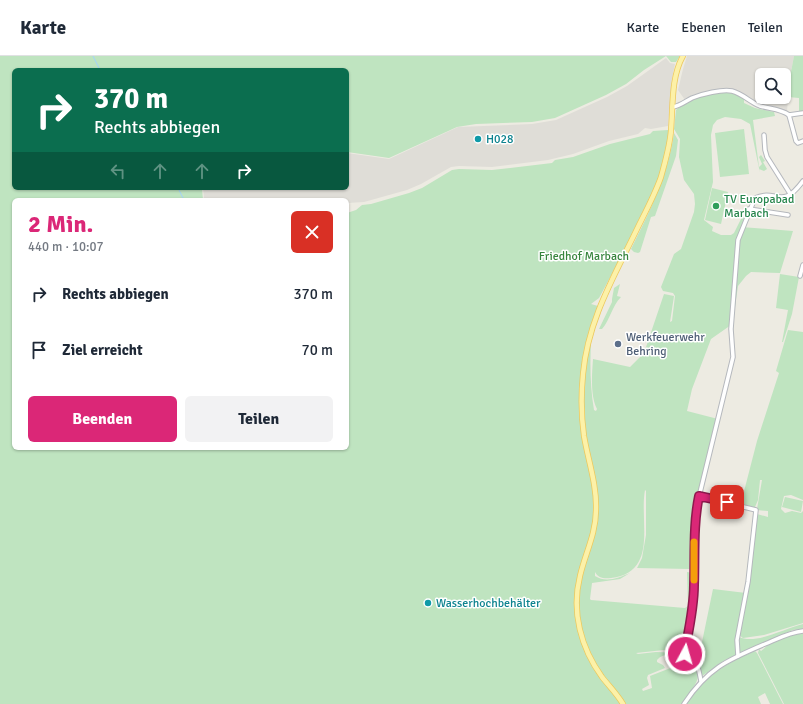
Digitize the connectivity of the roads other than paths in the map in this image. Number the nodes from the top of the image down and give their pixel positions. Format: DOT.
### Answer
graph roads {
  1 [pos="683,56"];
  2 [pos="673,107"];
  3 [pos="803,113"];
  4 [pos="790,115"];
  5 [pos="764,135"];
  6 [pos="803,141"];
  7 [pos="803,182"];
  8 [pos="791,195"];
  9 [pos="749,211"];
  10 [pos="788,215"];
  11 [pos="803,265"];
  12 [pos="800,276"];
  13 [pos="699,496"];
  14 [pos="803,631"];
  15 [pos="738,656"];
  16 [pos="701,681"];
  17 [pos="623,704"];
  18 [pos="684,704"];
  1 -- 2 [label="main road"];
  2 -- 4 [label="street"];
  2 -- 17 [label="main road"];
  3 -- 4 [label="street"];
  4 -- 6 [label="street"];
  5 -- 8 [label="street"];
  7 -- 8 [label="street"];
  8 -- 9 [label="street"];
  9 -- 10 [label="street"];
  9 -- 13 [label="street"];
  11 -- 12 [label="street"];
  13 -- 15 [label="street"];
  13 -- 16 [label="street"];
  14 -- 15 [label="street"];
  15 -- 16 [label="street"];
  16 -- 18 [label="street"];
}
